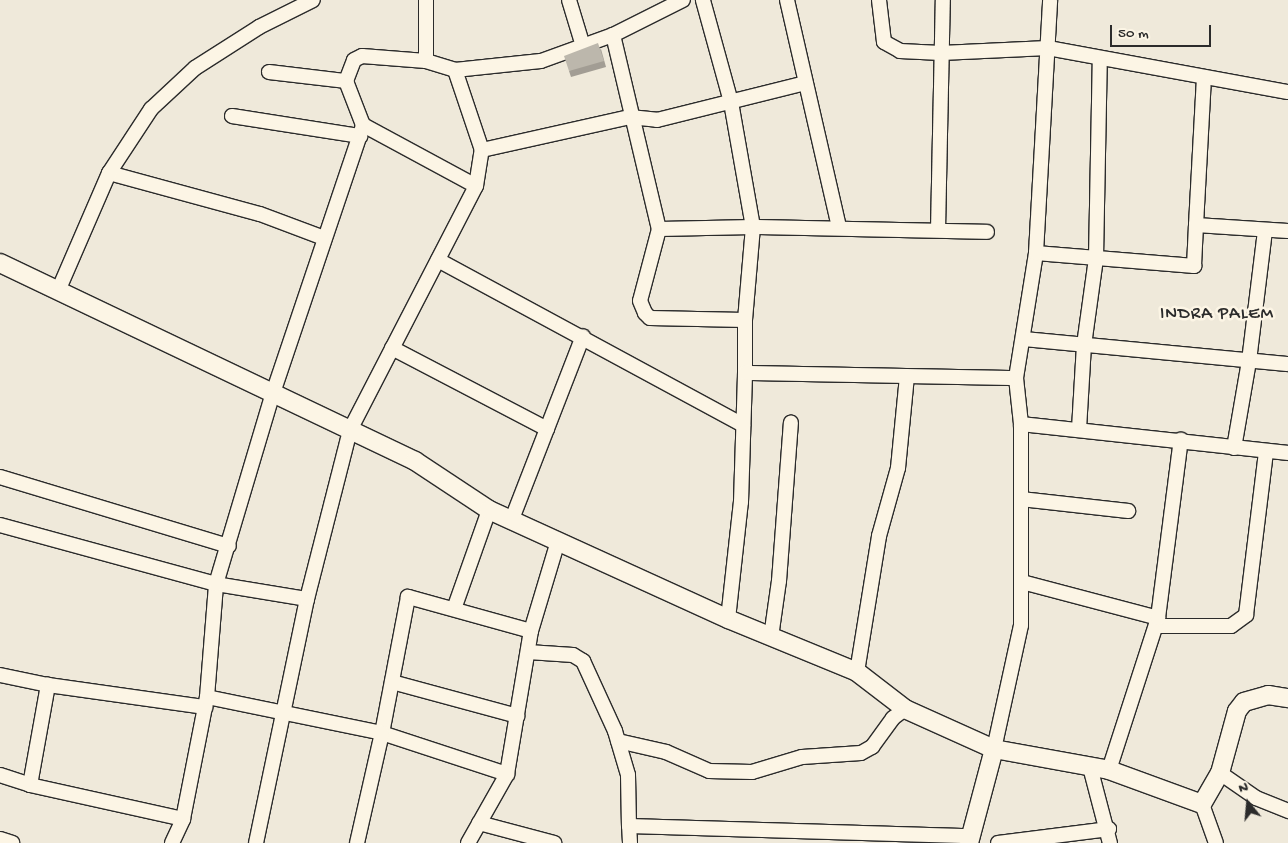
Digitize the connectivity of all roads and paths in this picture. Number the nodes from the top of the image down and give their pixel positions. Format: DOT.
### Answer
graph roads {
  1 [pos="313,0"];
  2 [pos="426,0"];
  3 [pos="569,0"];
  4 [pos="683,0"];
  5 [pos="703,0"];
  6 [pos="787,0"];
  7 [pos="879,0"];
  8 [pos="943,0"];
  9 [pos="1050,0"];
  10 [pos="613,35"];
  11 [pos="583,46"];
  12 [pos="1048,48"];
  13 [pos="941,53"];
  14 [pos="1100,58"];
  15 [pos="426,61"];
  16 [pos="455,70"];
  17 [pos="268,72"];
  18 [pos="1204,77"];
  19 [pos="346,81"];
  20 [pos="805,83"];
  21 [pos="1288,92"];
  22 [pos="731,102"];
  23 [pos="232,116"];
  24 [pos="630,117"];
  25 [pos="361,131"];
  26 [pos="482,150"];
  27 [pos="109,173"];
  28 [pos="476,186"];
  29 [pos="1196,224"];
  30 [pos="754,227"];
  31 [pos="839,227"];
  32 [pos="659,229"];
  33 [pos="938,230"];
  34 [pos="1265,230"];
  35 [pos="1288,231"];
  36 [pos="987,232"];
  37 [pos="324,238"];
  38 [pos="1036,253"];
  39 [pos="1096,258"];
  40 [pos="438,260"];
  41 [pos="0,263"];
  42 [pos="58,291"];
  43 [pos="745,320"];
  44 [pos="583,336"];
  45 [pos="1023,339"];
  46 [pos="1084,345"];
  47 [pos="392,348"];
  48 [pos="1249,361"];
  49 [pos="1288,364"];
  50 [pos="745,373"];
  51 [pos="907,376"];
  52 [pos="1016,378"];
  53 [pos="273,393"];
  54 [pos="792,422"];
  55 [pos="1021,424"];
  56 [pos="743,425"];
  57 [pos="547,429"];
  58 [pos="1079,429"];
  59 [pos="350,430"];
  60 [pos="1180,439"];
  61 [pos="1234,448"];
  62 [pos="1266,452"];
  63 [pos="1288,453"];
  64 [pos="0,477"];
  65 [pos="1021,499"];
  66 [pos="489,510"];
  67 [pos="1128,511"];
  68 [pos="512,519"];
  69 [pos="0,525"];
  70 [pos="558,541"];
  71 [pos="229,546"];
  72 [pos="1022,582"];
  73 [pos="216,584"];
  74 [pos="307,600"];
  75 [pos="454,610"];
  76 [pos="728,619"];
  77 [pos="1157,622"];
  78 [pos="531,631"];
  79 [pos="771,637"];
  80 [pos="528,652"];
  81 [pos="857,672"];
  82 [pos="0,675"];
  83 [pos="392,682"];
  84 [pos="48,685"];
  85 [pos="1288,698"];
  86 [pos="206,702"];
  87 [pos="905,709"];
  88 [pos="285,713"];
  89 [pos="517,716"];
  90 [pos="382,733"];
  91 [pos="618,741"];
  92 [pos="994,748"];
  93 [pos="1090,767"];
  94 [pos="1109,770"];
  95 [pos="1220,773"];
  96 [pos="507,774"];
  97 [pos="0,775"];
  98 [pos="30,785"];
  99 [pos="1202,804"];
  100 [pos="1288,811"];
  101 [pos="183,819"];
  102 [pos="479,823"];
  103 [pos="628,826"];
  104 [pos="1109,829"];
  105 [pos="0,839"];
  106 [pos="970,839"];
  107 [pos="12,843"];
  108 [pos="172,843"];
  109 [pos="256,843"];
  110 [pos="357,843"];
  111 [pos="468,843"];
  112 [pos="554,843"];
  113 [pos="630,843"];
  114 [pos="998,843"];
  115 [pos="1110,843"];
  116 [pos="1216,843"];
  1 -- 27 [label="street"];
  2 -- 15 [label="street"];
  3 -- 11 [label="street"];
  4 -- 10 [label="street"];
  5 -- 22 [label="street"];
  6 -- 20 [label="street"];
  7 -- 13 [label="street"];
  8 -- 13 [label="street"];
  9 -- 12 [label="street"];
  10 -- 11 [label="street"];
  10 -- 24 [label="street"];
  11 -- 16 [label="street"];
  12 -- 13 [label="street"];
  12 -- 14 [label="street"];
  12 -- 38 [label="street"];
  13 -- 33 [label="street"];
  14 -- 18 [label="street"];
  14 -- 39 [label="street"];
  15 -- 16 [label="street"];
  15 -- 19 [label="street"];
  16 -- 26 [label="street"];
  17 -- 19 [label="street"];
  18 -- 21 [label="street"];
  18 -- 29 [label="street"];
  19 -- 25 [label="street"];
  20 -- 22 [label="street"];
  20 -- 31 [label="street"];
  22 -- 24 [label="street"];
  22 -- 30 [label="street"];
  23 -- 25 [label="street"];
  24 -- 26 [label="street"];
  24 -- 32 [label="street"];
  25 -- 28 [label="street"];
  25 -- 37 [label="street"];
  26 -- 28 [label="street"];
  27 -- 37 [label="street"];
  27 -- 42 [label="street"];
  28 -- 40 [label="street"];
  29 -- 34 [label="street"];
  29 -- 39 [label="street"];
  30 -- 31 [label="street"];
  30 -- 32 [label="street"];
  30 -- 43 [label="street"];
  31 -- 33 [label="street"];
  32 -- 43 [label="street"];
  33 -- 36 [label="street"];
  34 -- 35 [label="street"];
  34 -- 48 [label="street"];
  37 -- 53 [label="street"];
  38 -- 39 [label="street"];
  38 -- 45 [label="street"];
  39 -- 46 [label="street"];
  40 -- 44 [label="street"];
  40 -- 47 [label="street"];
  41 -- 42 [label="street"];
  42 -- 53 [label="street"];
  43 -- 50 [label="street"];
  44 -- 56 [label="street"];
  44 -- 57 [label="street"];
  45 -- 46 [label="street"];
  45 -- 52 [label="street"];
  46 -- 48 [label="street"];
  46 -- 58 [label="street"];
  47 -- 57 [label="street"];
  47 -- 59 [label="street"];
  48 -- 49 [label="street"];
  48 -- 61 [label="street"];
  50 -- 51 [label="street"];
  50 -- 56 [label="street"];
  51 -- 52 [label="street"];
  51 -- 81 [label="street"];
  52 -- 55 [label="street"];
  53 -- 59 [label="street"];
  53 -- 71 [label="street"];
  54 -- 79 [label="street"];
  55 -- 58 [label="street"];
  55 -- 65 [label="street"];
  56 -- 76 [label="street"];
  57 -- 68 [label="street"];
  58 -- 60 [label="street"];
  59 -- 66 [label="street"];
  59 -- 74 [label="street"];
  60 -- 61 [label="street"];
  60 -- 77 [label="street"];
  61 -- 62 [label="street"];
  62 -- 63 [label="street"];
  62 -- 77 [label="street"];
  64 -- 71 [label="street"];
  65 -- 67 [label="street"];
  65 -- 72 [label="street"];
  66 -- 68 [label="street"];
  66 -- 75 [label="street"];
  68 -- 70 [label="street"];
  69 -- 73 [label="street"];
  70 -- 76 [label="street"];
  70 -- 78 [label="street"];
  71 -- 73 [label="street"];
  72 -- 77 [label="street"];
  72 -- 92 [label="street"];
  73 -- 74 [label="street"];
  73 -- 86 [label="street"];
  74 -- 88 [label="street"];
  75 -- 78 [label="street"];
  75 -- 83 [label="street"];
  76 -- 79 [label="street"];
  77 -- 94 [label="street"];
  78 -- 80 [label="street"];
  79 -- 81 [label="street"];
  80 -- 89 [label="street"];
  80 -- 91 [label="street"];
  81 -- 87 [label="street"];
  82 -- 84 [label="street"];
  83 -- 89 [label="street"];
  83 -- 90 [label="street"];
  84 -- 86 [label="street"];
  84 -- 98 [label="street"];
  85 -- 95 [label="street"];
  86 -- 88 [label="street"];
  86 -- 101 [label="street"];
  87 -- 91 [label="street"];
  87 -- 92 [label="street"];
  88 -- 90 [label="street"];
  88 -- 109 [label="street"];
  89 -- 96 [label="street"];
  90 -- 96 [label="street"];
  90 -- 110 [label="street"];
  91 -- 103 [label="street"];
  92 -- 93 [label="street"];
  92 -- 106 [label="street"];
  93 -- 94 [label="street"];
  93 -- 104 [label="street"];
  94 -- 99 [label="street"];
  95 -- 99 [label="street"];
  95 -- 100 [label="street"];
  96 -- 102 [label="street"];
  97 -- 98 [label="street"];
  98 -- 101 [label="street"];
  99 -- 116 [label="street"];
  101 -- 108 [label="street"];
  102 -- 111 [label="street"];
  102 -- 112 [label="street"];
  103 -- 106 [label="street"];
  103 -- 113 [label="street"];
  104 -- 114 [label="street"];
  104 -- 115 [label="street"];
  105 -- 107 [label="street"];
}
